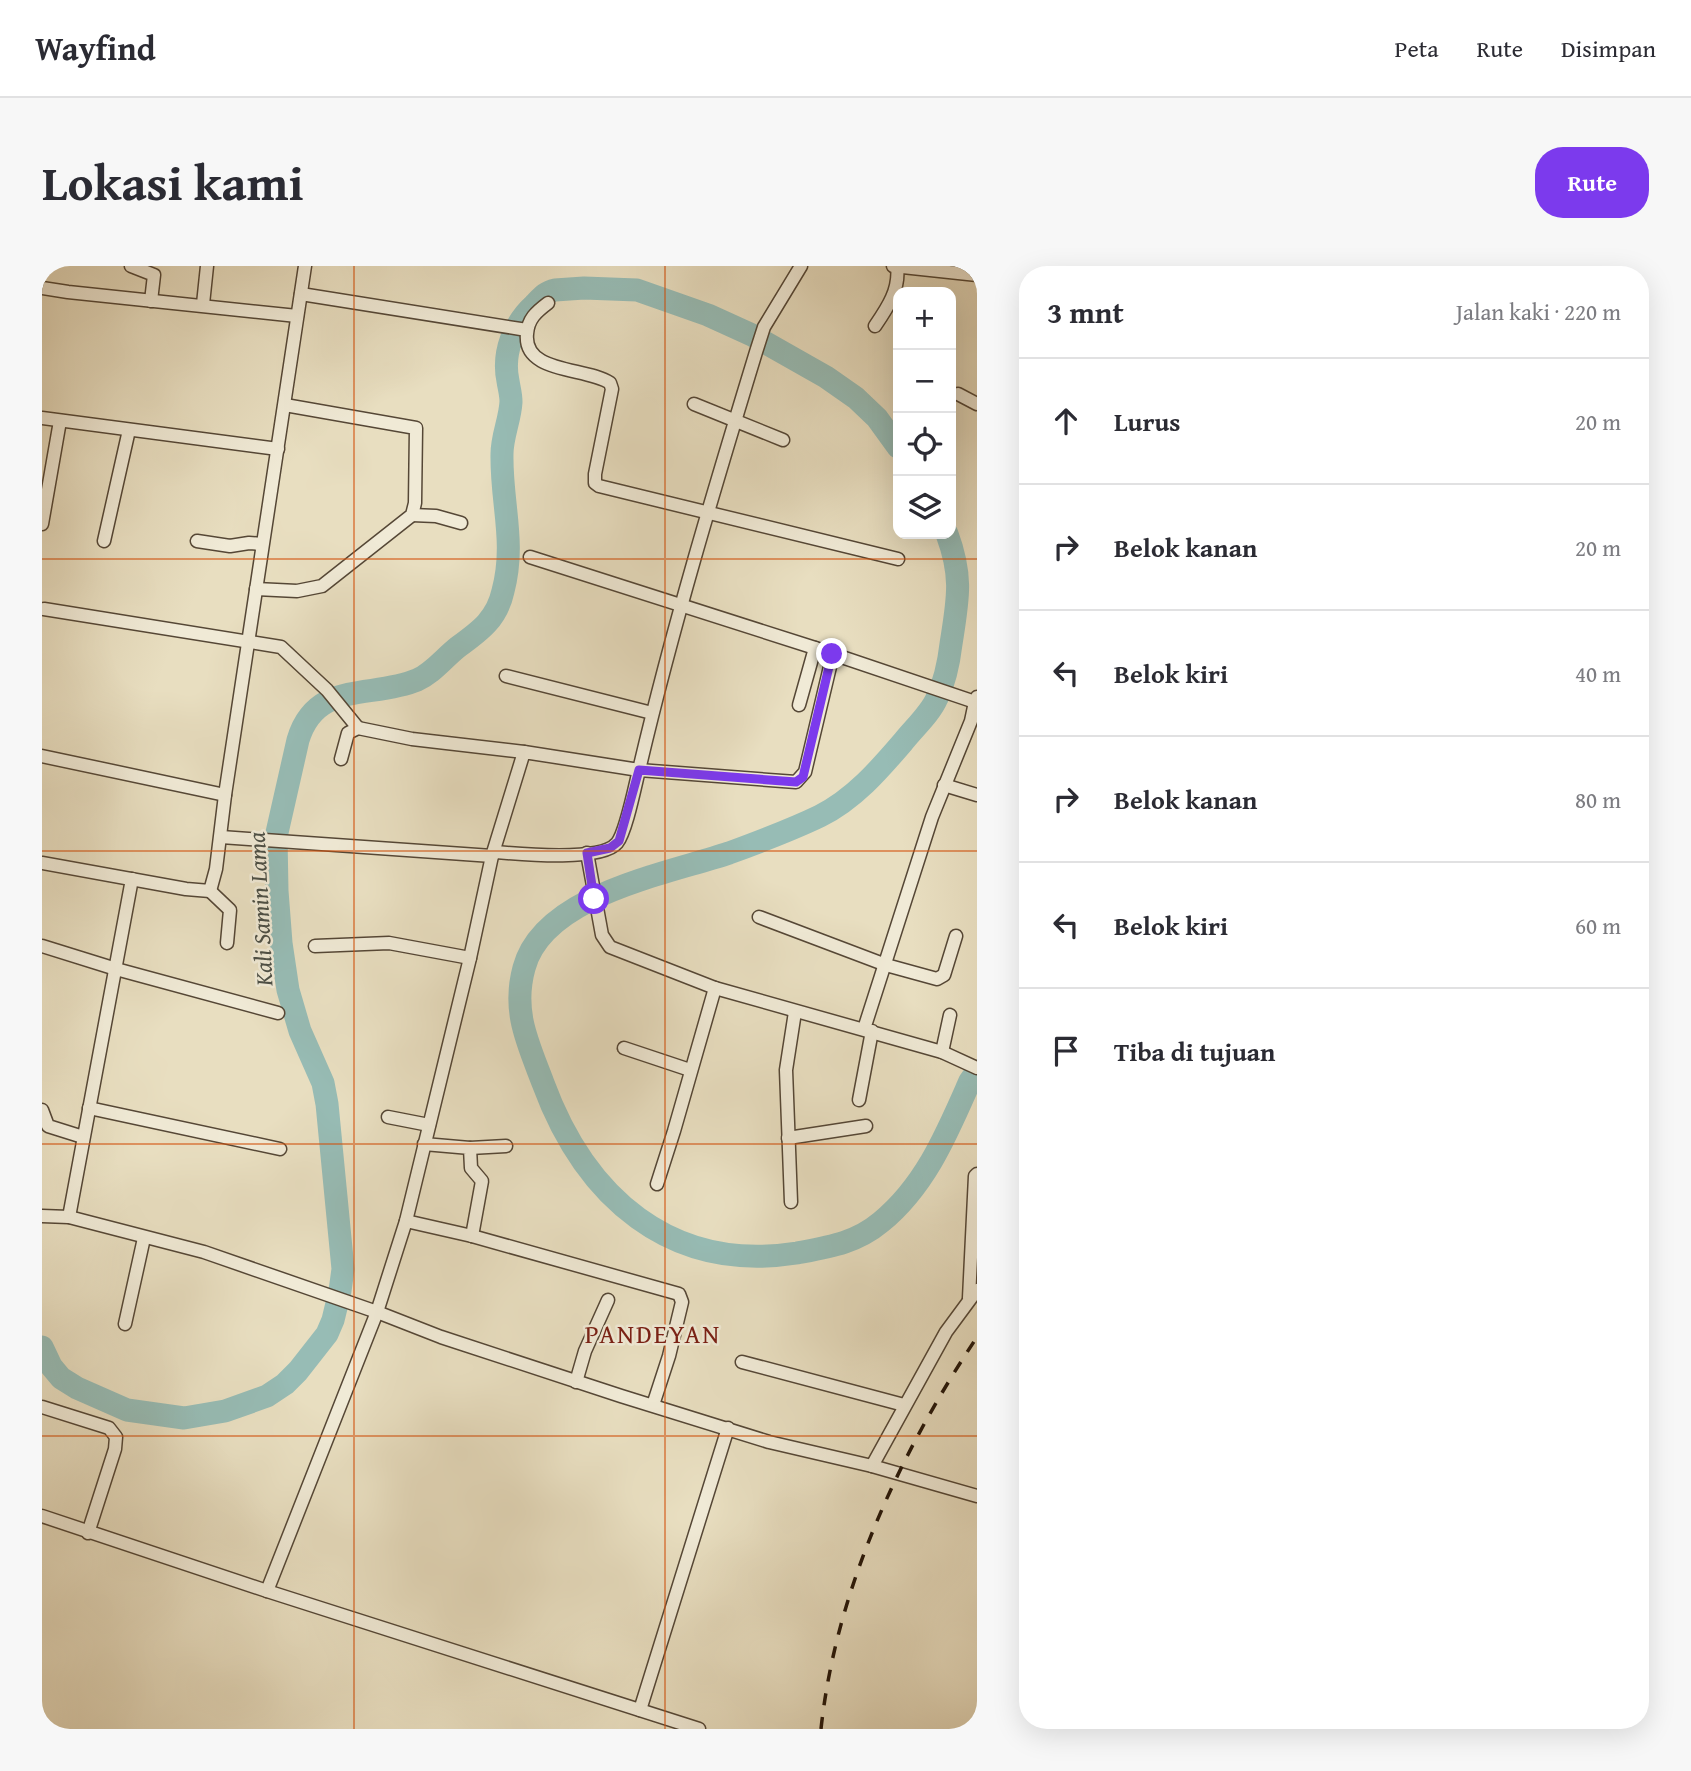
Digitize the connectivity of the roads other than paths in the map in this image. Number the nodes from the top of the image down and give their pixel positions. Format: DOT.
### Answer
graph roads {
  1 [pos="131,266"];
  2 [pos="207,266"];
  3 [pos="305,266"];
  4 [pos="801,266"];
  5 [pos="896,266"];
  6 [pos="977,275"];
  7 [pos="42,288"];
  8 [pos="301,294"];
  9 [pos="151,301"];
  10 [pos="548,303"];
  11 [pos="203,304"];
  12 [pos="297,316"];
  13 [pos="875,326"];
  14 [pos="520,329"];
  15 [pos="958,394"];
  16 [pos="694,404"];
  17 [pos="977,404"];
  18 [pos="285,405"];
  19 [pos="42,418"];
  20 [pos="60,421"];
  21 [pos="735,421"];
  22 [pos="129,430"];
  23 [pos="783,440"];
  24 [pos="278,449"];
  25 [pos="708,513"];
  26 [pos="412,515"];
  27 [pos="460,523"];
  28 [pos="42,524"];
  29 [pos="104,541"];
  30 [pos="197,541"];
  31 [pos="262,544"];
  32 [pos="530,557"];
  33 [pos="898,559"];
  34 [pos="256,589"];
  35 [pos="682,606"];
  36 [pos="43,611"];
  37 [pos="249,642"];
  38 [pos="815,648"];
  39 [pos="832,654"];
  40 [pos="506,676"];
  41 [pos="976,699"];
  42 [pos="799,705"];
  43 [pos="652,713"];
  44 [pos="974,721"];
  45 [pos="358,728"];
  46 [pos="524,752"];
  47 [pos="42,756"];
  48 [pos="341,759"];
  49 [pos="639,770"];
  50 [pos="944,785"];
  51 [pos="225,795"];
  52 [pos="977,796"];
  53 [pos="221,837"];
  54 [pos="587,853"];
  55 [pos="493,854"];
  56 [pos="42,863"];
  57 [pos="132,879"];
  58 [pos="211,891"];
  59 [pos="759,917"];
  60 [pos="956,936"];
  61 [pos="227,943"];
  62 [pos="42,946"];
  63 [pos="315,946"];
  64 [pos="470,958"];
  65 [pos="886,965"];
  66 [pos="116,970"];
  67 [pos="715,988"];
  68 [pos="795,1012"];
  69 [pos="278,1013"];
  70 [pos="950,1015"];
  71 [pos="868,1030"];
  72 [pos="624,1048"];
  73 [pos="942,1052"];
  74 [pos="976,1067"];
  75 [pos="690,1070"];
  76 [pos="859,1100"];
  77 [pos="89,1108"];
  78 [pos="42,1110"];
  79 [pos="388,1117"];
  80 [pos="429,1125"];
  81 [pos="866,1126"];
  82 [pos="83,1137"];
  83 [pos="788,1138"];
  84 [pos="424,1144"];
  85 [pos="506,1146"];
  86 [pos="470,1148"];
  87 [pos="280,1149"];
  88 [pos="977,1174"];
  89 [pos="657,1184"];
  90 [pos="791,1202"];
  91 [pos="42,1216"];
  92 [pos="69,1217"];
  93 [pos="406,1221"];
  94 [pos="472,1236"];
  95 [pos="144,1238"];
  96 [pos="973,1294"];
  97 [pos="608,1300"];
  98 [pos="377,1311"];
  99 [pos="125,1324"];
  100 [pos="742,1362"];
  101 [pos="576,1382"];
  102 [pos="653,1405"];
  103 [pos="904,1405"];
  104 [pos="42,1407"];
  105 [pos="728,1428"];
  106 [pos="872,1466"];
  107 [pos="977,1496"];
  108 [pos="42,1516"];
  109 [pos="88,1533"];
  110 [pos="267,1591"];
  111 [pos="640,1710"];
  112 [pos="699,1729"];
  1 -- 9 [label="street"];
  2 -- 11 [label="street"];
  3 -- 8 [label="street"];
  4 -- 21 [label="street"];
  5 -- 6 [label="street"];
  5 -- 13 [label="street"];
  7 -- 9 [label="street"];
  8 -- 12 [label="street"];
  8 -- 14 [label="street"];
  9 -- 11 [label="street"];
  10 -- 14 [label="street"];
  11 -- 12 [label="street"];
  12 -- 18 [label="street"];
  14 -- 25 [label="street"];
  15 -- 17 [label="street"];
  16 -- 21 [label="street"];
  18 -- 24 [label="street"];
  18 -- 26 [label="street"];
  19 -- 20 [label="street"];
  20 -- 22 [label="street"];
  20 -- 28 [label="street"];
  21 -- 23 [label="street"];
  21 -- 25 [label="street"];
  22 -- 24 [label="street"];
  22 -- 29 [label="street"];
  24 -- 31 [label="street"];
  25 -- 33 [label="street"];
  25 -- 35 [label="street"];
  26 -- 27 [label="street"];
  26 -- 34 [label="street"];
  30 -- 31 [label="street"];
  31 -- 34 [label="street"];
  32 -- 35 [label="street"];
  34 -- 37 [label="street"];
  35 -- 38 [label="street"];
  35 -- 43 [label="street"];
  36 -- 37 [label="street"];
  37 -- 45 [label="street"];
  37 -- 51 [label="street"];
  38 -- 39 [label="street"];
  38 -- 42 [label="street"];
  39 -- 41 [label="street"];
  39 -- 49 [label="street"];
  40 -- 43 [label="street"];
  41 -- 44 [label="street"];
  43 -- 49 [label="street"];
  44 -- 50 [label="street"];
  45 -- 46 [label="street"];
  45 -- 48 [label="street"];
  46 -- 49 [label="street"];
  46 -- 55 [label="street"];
  47 -- 51 [label="street"];
  49 -- 54 [label="street"];
  50 -- 52 [label="street"];
  50 -- 65 [label="street"];
  51 -- 53 [label="street"];
  53 -- 55 [label="street"];
  53 -- 58 [label="street"];
  54 -- 55 [label="street"];
  54 -- 67 [label="street"];
  55 -- 64 [label="street"];
  56 -- 57 [label="street"];
  57 -- 58 [label="street"];
  57 -- 66 [label="street"];
  58 -- 61 [label="street"];
  59 -- 65 [label="street"];
  60 -- 65 [label="street"];
  62 -- 66 [label="street"];
  63 -- 64 [label="street"];
  64 -- 80 [label="street"];
  65 -- 71 [label="street"];
  66 -- 69 [label="street"];
  66 -- 77 [label="street"];
  67 -- 68 [label="street"];
  67 -- 75 [label="street"];
  68 -- 71 [label="street"];
  68 -- 83 [label="street"];
  70 -- 73 [label="street"];
  71 -- 73 [label="street"];
  71 -- 76 [label="street"];
  72 -- 75 [label="street"];
  73 -- 74 [label="street"];
  75 -- 89 [label="street"];
  77 -- 82 [label="street"];
  77 -- 87 [label="street"];
  78 -- 82 [label="street"];
  79 -- 80 [label="street"];
  80 -- 84 [label="street"];
  81 -- 83 [label="street"];
  82 -- 92 [label="street"];
  83 -- 90 [label="street"];
  84 -- 86 [label="street"];
  84 -- 93 [label="street"];
  85 -- 86 [label="street"];
  86 -- 94 [label="street"];
  88 -- 96 [label="street"];
  91 -- 92 [label="street"];
  92 -- 95 [label="street"];
  93 -- 94 [label="street"];
  93 -- 98 [label="street"];
  94 -- 102 [label="street"];
  95 -- 98 [label="street"];
  95 -- 99 [label="street"];
  96 -- 103 [label="street"];
  97 -- 101 [label="street"];
  98 -- 101 [label="street"];
  98 -- 110 [label="street"];
  100 -- 103 [label="street"];
  101 -- 102 [label="street"];
  102 -- 105 [label="street"];
  103 -- 106 [label="street"];
  104 -- 109 [label="street"];
  105 -- 106 [label="street"];
  105 -- 111 [label="street"];
  106 -- 107 [label="street"];
  108 -- 109 [label="street"];
  109 -- 110 [label="street"];
  110 -- 111 [label="street"];
  111 -- 112 [label="street"];
}
